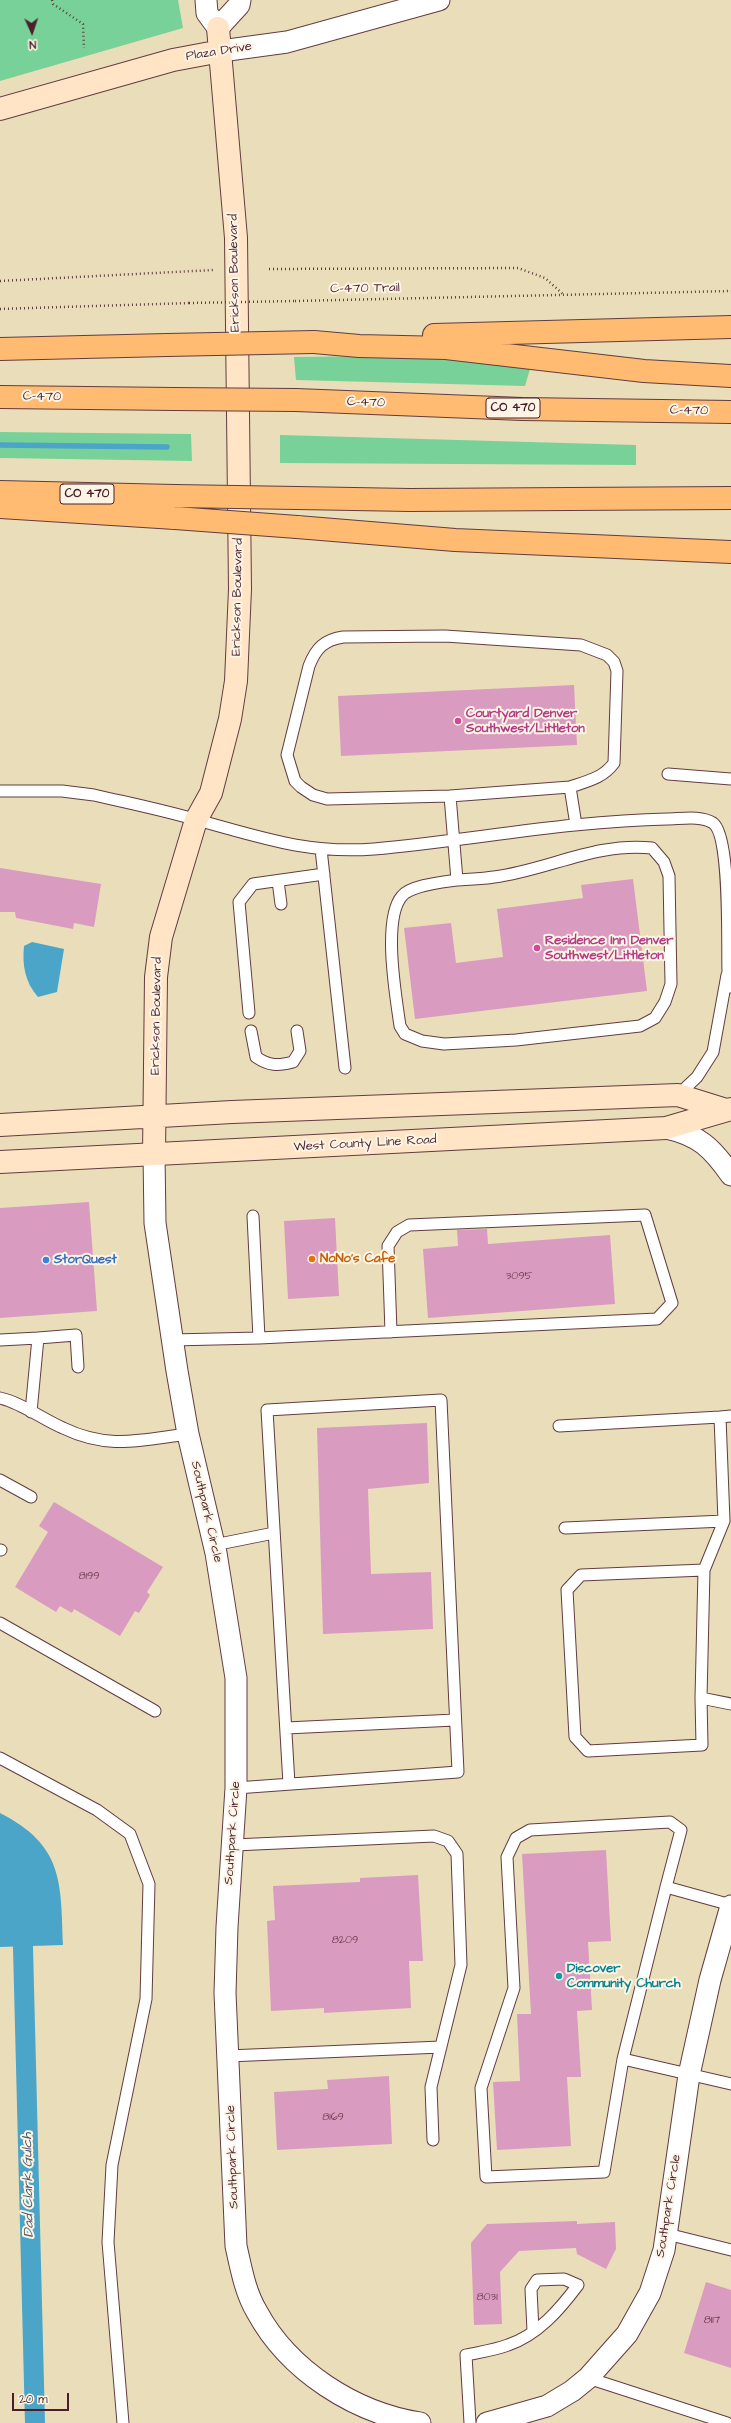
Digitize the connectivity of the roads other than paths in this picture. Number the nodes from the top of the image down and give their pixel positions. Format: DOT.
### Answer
graph roads {
  1 [pos="206,0"];
  2 [pos="240,0"];
  3 [pos="439,0"];
  4 [pos="218,28"];
  5 [pos="221,51"];
  6 [pos="0,109"];
  7 [pos="731,327"];
  8 [pos="314,342"];
  9 [pos="0,349"];
  10 [pos="731,376"];
  11 [pos="0,397"];
  12 [pos="731,412"];
  13 [pos="0,492"];
  14 [pos="731,498"];
  15 [pos="0,506"];
  16 [pos="731,552"];
  17 [pos="668,774"];
  18 [pos="731,779"];
  19 [pos="570,787"];
  20 [pos="0,791"];
  21 [pos="450,796"];
  22 [pos="196,820"];
  23 [pos="576,826"];
  24 [pos="453,840"];
  25 [pos="728,843"];
  26 [pos="321,849"];
  27 [pos="324,874"];
  28 [pos="278,880"];
  29 [pos="457,880"];
  30 [pos="281,904"];
  31 [pos="728,972"];
  32 [pos="731,987"];
  33 [pos="249,1013"];
  34 [pos="251,1031"];
  35 [pos="297,1031"];
  36 [pos="345,1068"];
  37 [pos="678,1095"];
  38 [pos="729,1110"];
  39 [pos="155,1115"];
  40 [pos="0,1124"];
  41 [pos="666,1128"];
  42 [pos="154,1154"];
  43 [pos="0,1162"];
  44 [pos="731,1175"];
  45 [pos="253,1216"];
  46 [pos="391,1332"];
  47 [pos="38,1338"];
  48 [pos="259,1338"];
  49 [pos="0,1340"];
  50 [pos="172,1340"];
  51 [pos="78,1367"];
  52 [pos="0,1398"];
  53 [pos="31,1412"];
  54 [pos="725,1416"];
  55 [pos="559,1426"];
  56 [pos="188,1434"];
  57 [pos="0,1480"];
  58 [pos="31,1497"];
  59 [pos="724,1521"];
  60 [pos="565,1528"];
  61 [pos="274,1533"];
  62 [pos="214,1545"];
  63 [pos="704,1570"];
  64 [pos="0,1624"];
  65 [pos="701,1698"];
  66 [pos="731,1704"];
  67 [pos="155,1711"];
  68 [pos="455,1720"];
  69 [pos="286,1728"];
  70 [pos="0,1758"];
  71 [pos="289,1784"];
  72 [pos="236,1788"];
  73 [pos="234,1845"];
  74 [pos="666,1887"];
  75 [pos="731,1906"];
  76 [pos="441,2047"];
  77 [pos="228,2056"];
  78 [pos="623,2059"];
  79 [pos="689,2075"];
  80 [pos="731,2084"];
  81 [pos="433,2140"];
  82 [pos="666,2234"];
  83 [pos="731,2250"];
  84 [pos="534,2331"];
  85 [pos="588,2378"];
  86 [pos="122,2423"];
  87 [pos="420,2423"];
  88 [pos="470,2423"];
  89 [pos="487,2423"];
  90 [pos="727,2423"];
  1 -- 4 [label="street"];
  2 -- 4 [label="street"];
  3 -- 5 [label="street, Plaza Drive"];
  4 -- 5 [label="main road, Erickson Boulevard"];
  5 -- 6 [label="main road, Plaza Drive"];
  5 -- 22 [label="main road, Erickson Boulevard"];
  7 -- 8 [label="highway"];
  8 -- 9 [label="highway, bridge"];
  8 -- 10 [label="highway"];
  11 -- 12 [label="highway, C-470 / CO 470, bridge"];
  13 -- 14 [label="highway, CO 470, bridge"];
  15 -- 16 [label="highway, bridge"];
  17 -- 18 [label="lane"];
  19 -- 21 [label="lane"];
  19 -- 21 [label="lane"];
  19 -- 23 [label="lane"];
  20 -- 22 [label="lane"];
  21 -- 24 [label="lane"];
  22 -- 26 [label="lane"];
  22 -- 39 [label="main road, Erickson Boulevard"];
  23 -- 24 [label="lane"];
  23 -- 25 [label="lane"];
  24 -- 26 [label="lane"];
  24 -- 29 [label="lane"];
  25 -- 31 [label="lane"];
  26 -- 27 [label="lane"];
  27 -- 28 [label="lane"];
  27 -- 36 [label="lane"];
  28 -- 30 [label="lane"];
  28 -- 33 [label="lane"];
  29 -- 29 [label="lane"];
  31 -- 32 [label="lane"];
  31 -- 37 [label="lane"];
  34 -- 35 [label="lane"];
  37 -- 38 [label="main road, West County Line Road"];
  37 -- 39 [label="main road, West County Line Road"];
  38 -- 41 [label="main road, West County Line Road"];
  39 -- 40 [label="main road, West County Line Road"];
  39 -- 42 [label="main road, Erickson Boulevard"];
  41 -- 42 [label="main road, West County Line Road"];
  41 -- 44 [label="street"];
  42 -- 43 [label="main road, West County Line Road"];
  42 -- 50 [label="street, Southpark Circle"];
  45 -- 48 [label="lane"];
  46 -- 46 [label="lane"];
  46 -- 48 [label="lane"];
  47 -- 49 [label="lane"];
  47 -- 51 [label="lane"];
  47 -- 53 [label="lane"];
  48 -- 50 [label="lane"];
  50 -- 56 [label="street, Southpark Circle"];
  52 -- 53 [label="lane"];
  53 -- 56 [label="lane"];
  54 -- 55 [label="lane"];
  54 -- 59 [label="lane"];
  56 -- 62 [label="street, Southpark Circle"];
  57 -- 58 [label="lane"];
  59 -- 60 [label="lane"];
  59 -- 63 [label="lane"];
  61 -- 62 [label="lane"];
  61 -- 68 [label="lane"];
  61 -- 69 [label="lane"];
  62 -- 72 [label="street, Southpark Circle"];
  63 -- 65 [label="lane"];
  63 -- 65 [label="lane"];
  64 -- 67 [label="lane"];
  65 -- 66 [label="lane"];
  68 -- 69 [label="lane"];
  68 -- 71 [label="lane"];
  69 -- 71 [label="lane"];
  70 -- 86 [label="lane"];
  71 -- 72 [label="lane"];
  72 -- 73 [label="street, Southpark Circle"];
  73 -- 76 [label="lane"];
  73 -- 77 [label="street, Southpark Circle"];
  74 -- 75 [label="lane"];
  74 -- 78 [label="lane"];
  74 -- 78 [label="lane"];
  75 -- 79 [label="street, Southpark Circle"];
  76 -- 77 [label="lane"];
  76 -- 81 [label="lane"];
  77 -- 87 [label="street, Southpark Circle"];
  78 -- 79 [label="lane"];
  79 -- 80 [label="lane"];
  79 -- 82 [label="street, Southpark Circle"];
  82 -- 83 [label="lane"];
  82 -- 85 [label="street, Southpark Circle"];
  84 -- 84 [label="lane"];
  84 -- 88 [label="lane"];
  85 -- 89 [label="street, Southpark Circle"];
  85 -- 90 [label="lane"];
}
